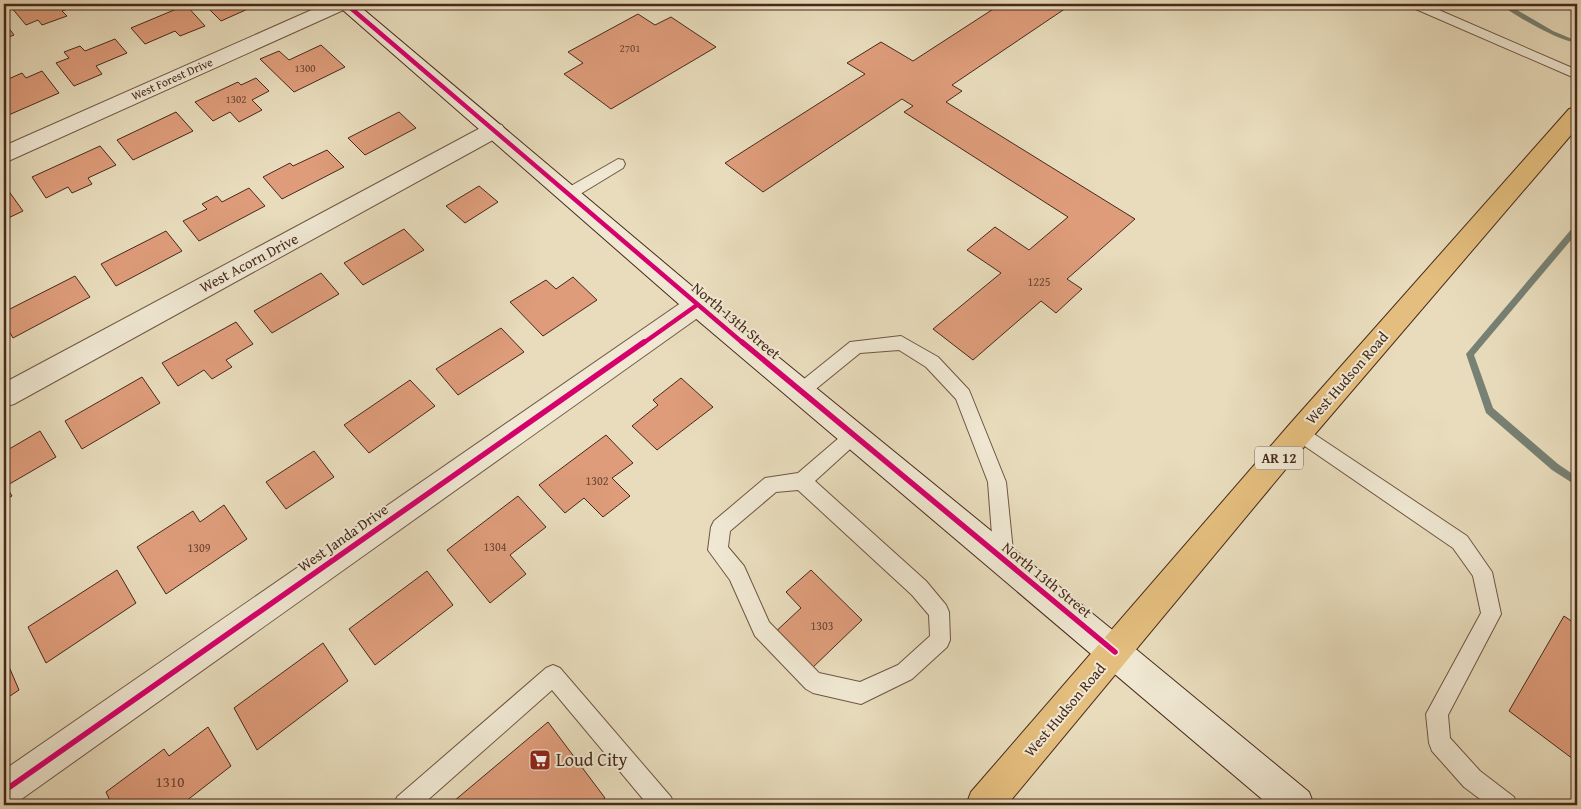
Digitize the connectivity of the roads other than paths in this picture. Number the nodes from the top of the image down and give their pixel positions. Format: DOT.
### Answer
graph roads {
  1 [pos="341,4"];
  2 [pos="346,4"];
  3 [pos="1415,4"];
  4 [pos="1577,75"];
  5 [pos="1577,114"];
  6 [pos="494,130"];
  7 [pos="4,155"];
  8 [pos="618,164"];
  9 [pos="567,195"];
  10 [pos="697,305"];
  11 [pos="800,392"];
  12 [pos="4,396"];
  13 [pos="1299,433"];
  14 [pos="853,436"];
  15 [pos="802,481"];
  16 [pos="1004,561"];
  17 [pos="1115,652"];
  18 [pos="4,791"];
  19 [pos="405,805"];
  20 [pos="663,805"];
  21 [pos="984,805"];
  22 [pos="1296,805"];
  23 [pos="1506,805"];
  1 -- 7 [label="street, West Forest Drive"];
  2 -- 6 [label="street, North 13th Street"];
  3 -- 4 [label="lane"];
  5 -- 13 [label="highway, West Hudson Road / AR 12"];
  6 -- 9 [label="street, North 13th Street"];
  6 -- 12 [label="street, West Acorn Drive"];
  8 -- 9 [label="lane"];
  9 -- 10 [label="street, North 13th Street"];
  10 -- 11 [label="street, North 13th Street"];
  10 -- 18 [label="street, West Janda Drive"];
  11 -- 14 [label="street, North 13th Street"];
  11 -- 16 [label="lane"];
  13 -- 17 [label="highway, West Hudson Road / AR 12"];
  13 -- 23 [label="lane"];
  14 -- 15 [label="lane"];
  14 -- 16 [label="street, North 13th Street"];
  15 -- 15 [label="lane"];
  16 -- 17 [label="street, North 13th Street"];
  17 -- 21 [label="highway, West Hudson Road / AR 12"];
  17 -- 22 [label="street, North 13th Street"];
  19 -- 20 [label="lane"];
}
